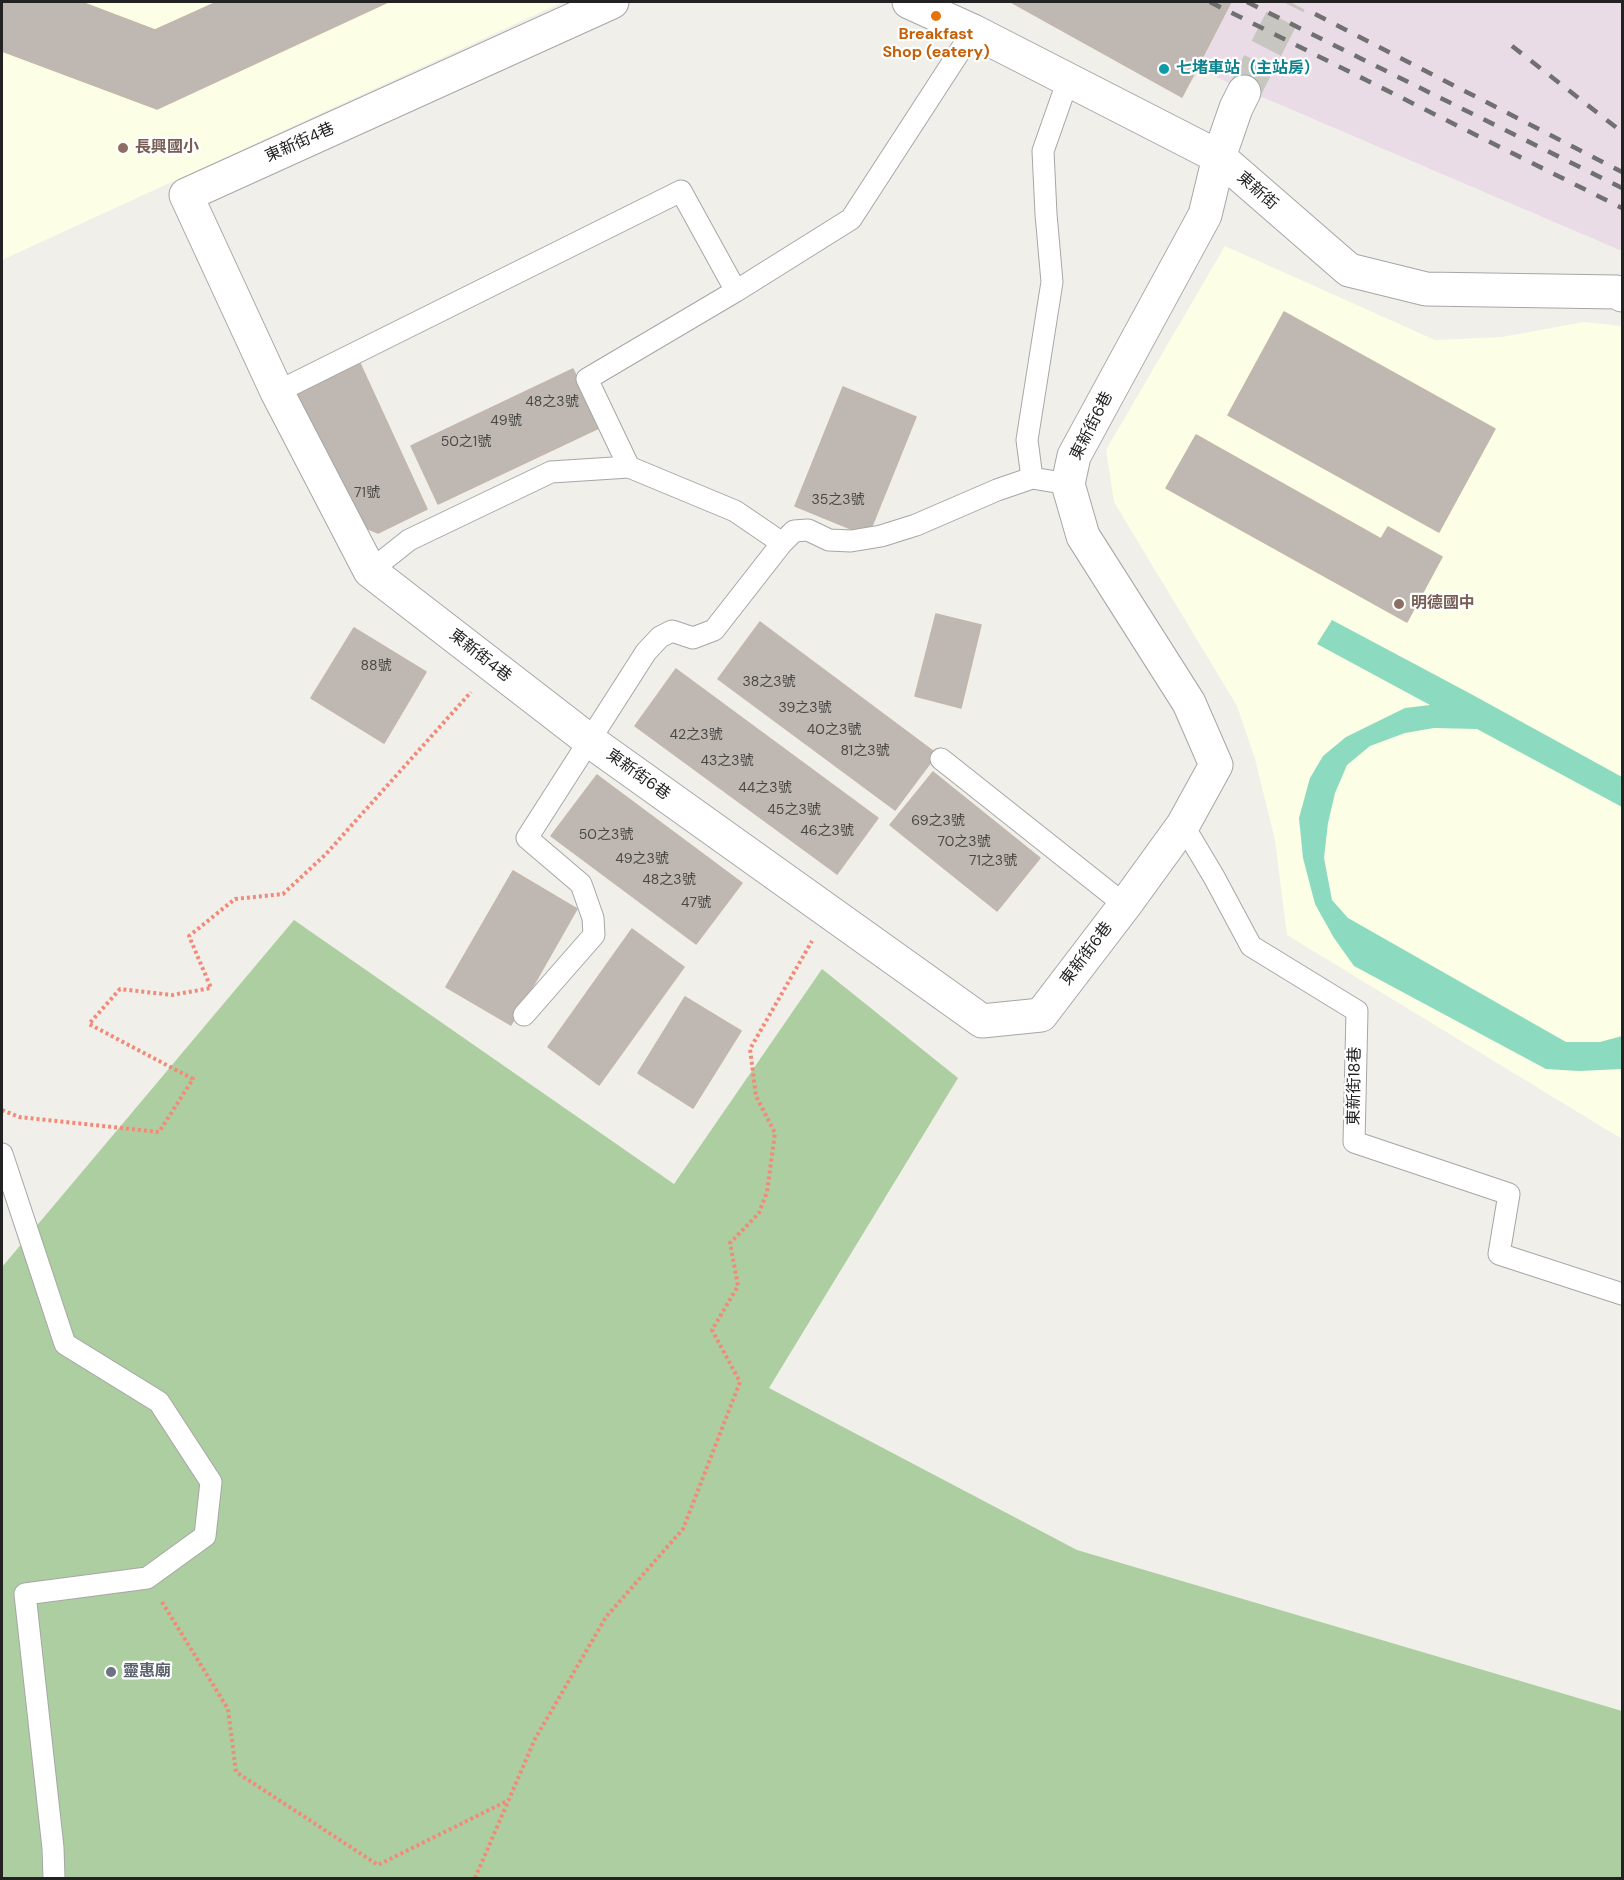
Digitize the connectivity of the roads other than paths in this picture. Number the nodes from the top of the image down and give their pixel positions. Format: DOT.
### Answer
graph roads {
  1 [pos="612,2"];
  2 [pos="909,2"];
  3 [pos="973,32"];
  4 [pos="1068,80"];
  5 [pos="1240,100"];
  6 [pos="1219,157"];
  7 [pos="736,291"];
  8 [pos="1623,295"];
  9 [pos="277,392"];
  10 [pos="629,467"];
  11 [pos="1032,478"];
  12 [pos="1068,484"];
  13 [pos="782,543"];
  14 [pos="370,571"];
  15 [pos="590,741"];
  16 [pos="941,759"];
  17 [pos="1183,825"];
  18 [pos="1125,905"];
  19 [pos="524,1015"];
  20 [pos="2,1154"];
  21 [pos="1623,1294"];
  22 [pos="54,1878"];
  1 -- 9 [label="street, 東新街4巷"];
  2 -- 3 [label="street, 東新街"];
  3 -- 4 [label="street, 東新街"];
  3 -- 7 [label="lane"];
  4 -- 6 [label="street, 東新街"];
  4 -- 11 [label="lane"];
  5 -- 6 [label="street, 東新街6巷"];
  6 -- 8 [label="street, 東新街"];
  6 -- 12 [label="street, 東新街6巷"];
  7 -- 9 [label="lane"];
  7 -- 10 [label="lane"];
  9 -- 14 [label="street, 東新街4巷"];
  10 -- 13 [label="lane"];
  10 -- 14 [label="lane"];
  11 -- 12 [label="lane"];
  11 -- 13 [label="lane, 東新街6巷"];
  12 -- 17 [label="street, 東新街6巷"];
  13 -- 15 [label="lane, 東新街6巷"];
  14 -- 15 [label="street, 東新街4巷"];
  15 -- 18 [label="street, 東新街6巷"];
  15 -- 19 [label="lane"];
  16 -- 18 [label="lane"];
  17 -- 18 [label="street, 東新街6巷"];
  17 -- 21 [label="lane, 東新街18巷"];
  20 -- 22 [label="lane"];
}
